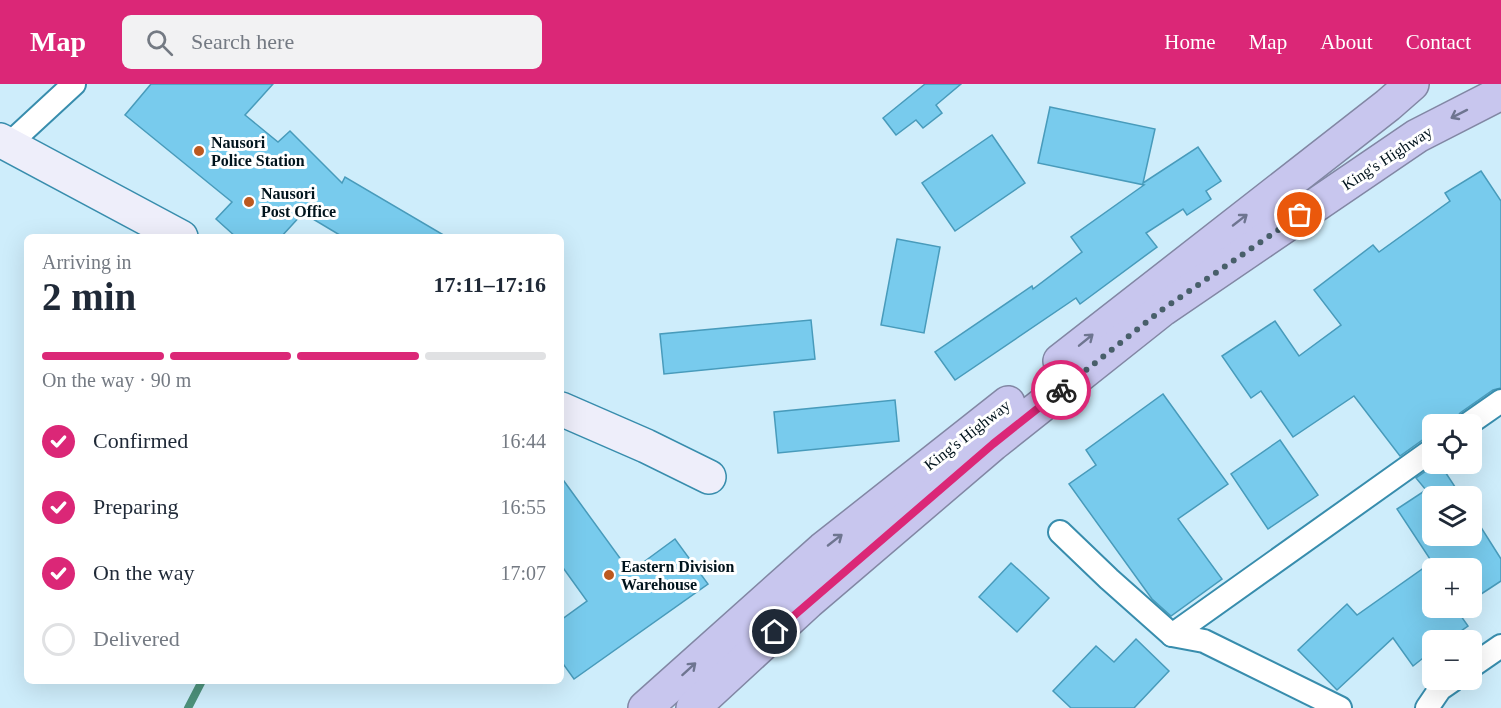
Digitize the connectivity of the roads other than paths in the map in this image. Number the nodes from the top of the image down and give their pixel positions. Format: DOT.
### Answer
graph roads {
  1 [pos="74,84"];
  2 [pos="1412,84"];
  3 [pos="1501,93"];
  4 [pos="4,142"];
  5 [pos="175,234"];
  6 [pos="1501,401"];
  7 [pos="564,410"];
  8 [pos="1482,414"];
  9 [pos="1422,457"];
  10 [pos="709,477"];
  11 [pos="1060,532"];
  12 [pos="1172,635"];
  13 [pos="1501,646"];
  14 [pos="1482,659"];
  15 [pos="1439,690"];
  16 [pos="645,708"];
  17 [pos="693,708"];
  18 [pos="1340,708"];
  19 [pos="1427,708"];
  1 -- 4 [label="street"];
  16 -- 2 [label="highway, King's Highway, one-way"];
  3 -- 17 [label="highway, King's Highway, one-way"];
  4 -- 5 [label="street"];
  6 -- 8 [label="street"];
  7 -- 10 [label="street"];
  9 -- 12 [label="street"];
  11 -- 12 [label="street"];
  12 -- 18 [label="street"];
  13 -- 14 [label="street"];
  15 -- 19 [label="street"];
}
